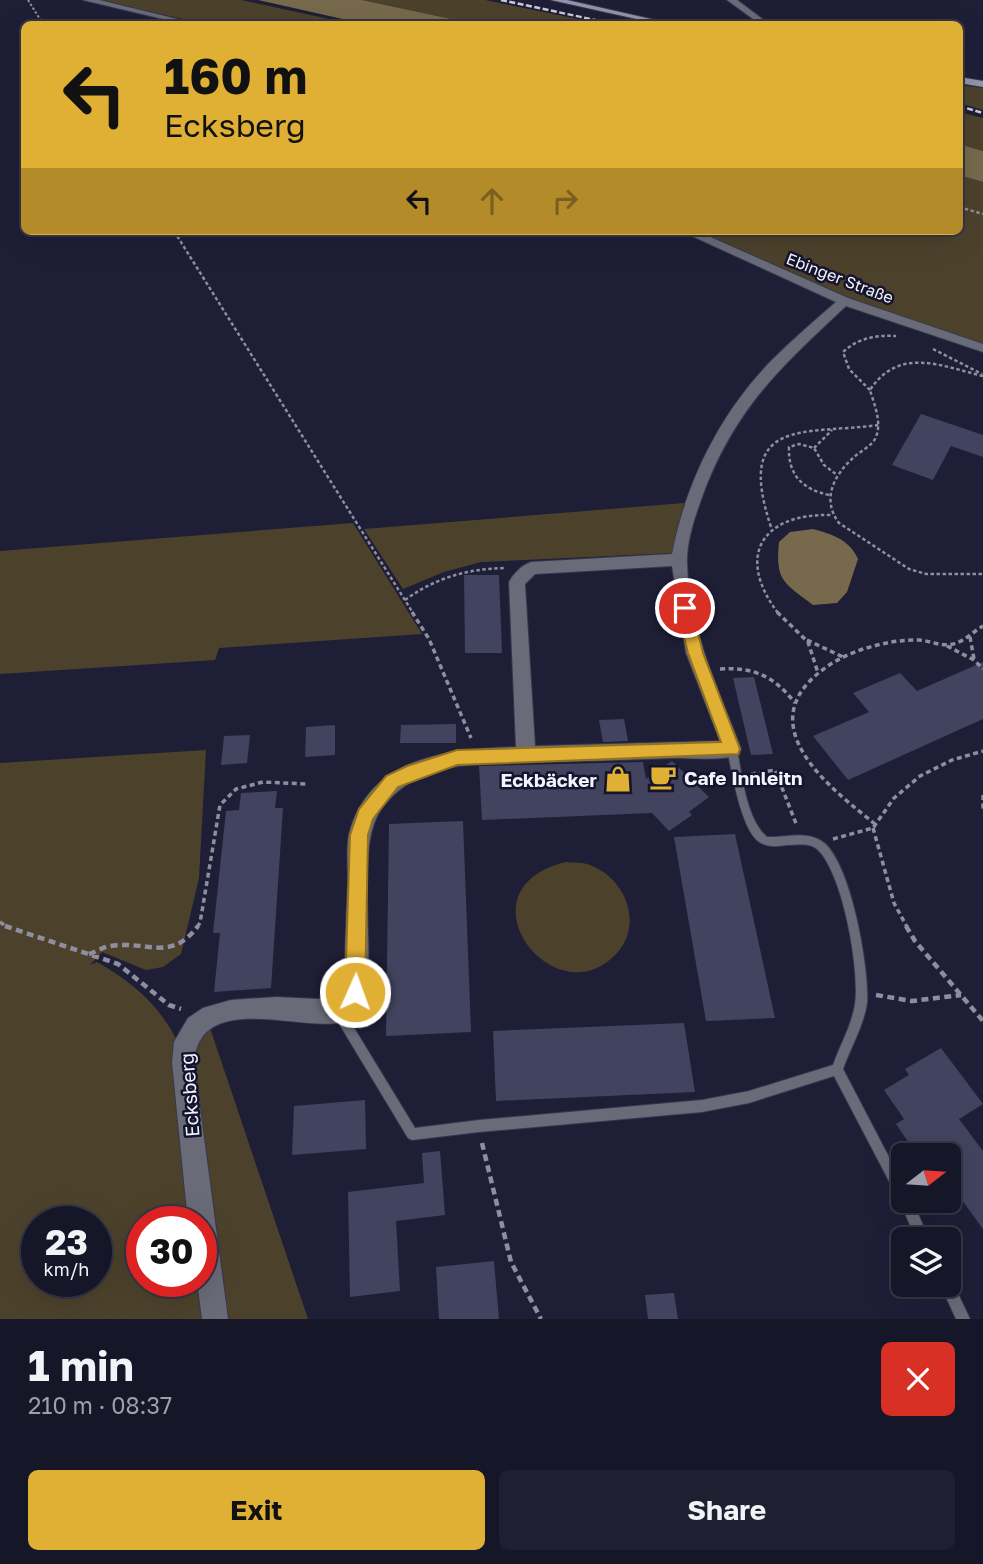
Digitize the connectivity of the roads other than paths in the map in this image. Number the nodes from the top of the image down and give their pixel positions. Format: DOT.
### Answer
graph roads {
  1 [pos="87,0"];
  2 [pos="555,0"];
  3 [pos="731,0"];
  4 [pos="181,21"];
  5 [pos="655,21"];
  6 [pos="761,21"];
  7 [pos="963,80"];
  8 [pos="983,83"];
  9 [pos="696,235"];
  10 [pos="844,300"];
  11 [pos="983,348"];
  12 [pos="679,560"];
  13 [pos="732,749"];
  14 [pos="526,754"];
  15 [pos="338,1012"];
  16 [pos="837,1069"];
  17 [pos="891,1172"];
  18 [pos="199,1206"];
  19 [pos="212,1297"];
  20 [pos="952,1297"];
  21 [pos="215,1319"];
  22 [pos="963,1319"];
  1 -- 4 [label="street"];
  2 -- 5 [label="main road"];
  3 -- 6 [label="street"];
  7 -- 8 [label="main road"];
  9 -- 10 [label="street, Ebinger Straße"];
  10 -- 11 [label="street, Ebinger Straße"];
  10 -- 12 [label="street"];
  12 -- 13 [label="street"];
  12 -- 14 [label="street"];
  13 -- 14 [label="street"];
  13 -- 16 [label="lane"];
  14 -- 15 [label="street"];
  15 -- 16 [label="lane"];
  15 -- 18 [label="street, Ecksberg"];
  16 -- 17 [label="lane"];
  19 -- 21 [label="street, Ecksberg"];
  20 -- 22 [label="lane"];
}
